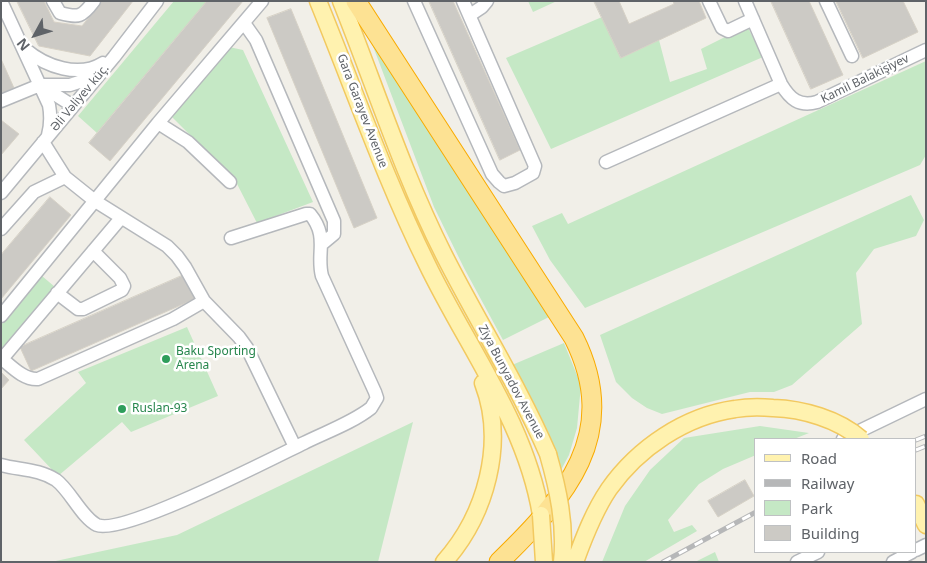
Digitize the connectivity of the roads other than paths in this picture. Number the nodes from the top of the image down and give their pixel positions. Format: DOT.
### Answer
graph roads {
  1 [pos="1,1"];
  2 [pos="54,1"];
  3 [pos="94,1"];
  4 [pos="157,1"];
  5 [pos="262,1"];
  6 [pos="318,1"];
  7 [pos="341,1"];
  8 [pos="356,1"];
  9 [pos="414,1"];
  10 [pos="464,1"];
  11 [pos="487,1"];
  12 [pos="709,1"];
  13 [pos="745,1"];
  14 [pos="826,1"];
  15 [pos="470,15"];
  16 [pos="753,19"];
  17 [pos="244,22"];
  18 [pos="23,47"];
  19 [pos="926,50"];
  20 [pos="852,56"];
  21 [pos="114,57"];
  22 [pos="98,76"];
  23 [pos="781,84"];
  24 [pos="40,85"];
  25 [pos="1,101"];
  26 [pos="73,106"];
  27 [pos="158,123"];
  28 [pos="45,140"];
  29 [pos="606,162"];
  30 [pos="65,177"];
  31 [pos="230,182"];
  32 [pos="1,194"];
  33 [pos="95,201"];
  34 [pos="424,213"];
  35 [pos="121,218"];
  36 [pos="406,220"];
  37 [pos="1,229"];
  38 [pos="231,238"];
  39 [pos="322,244"];
  40 [pos="93,251"];
  41 [pos="58,293"];
  42 [pos="204,301"];
  43 [pos="453,314"];
  44 [pos="1,316"];
  45 [pos="2,358"];
  46 [pos="926,399"];
  47 [pos="845,438"];
  48 [pos="859,438"];
  49 [pos="296,447"];
  50 [pos="1,465"];
  51 [pos="917,505"];
  52 [pos="926,525"];
  53 [pos="816,553"];
  54 [pos="444,562"];
  55 [pos="499,562"];
  56 [pos="544,562"];
  57 [pos="562,562"];
  58 [pos="575,562"];
  59 [pos="797,562"];
  1 -- 18 [label="street"];
  2 -- 3 [label="street"];
  4 -- 21 [label="street, Əli Vəliyev küç."];
  5 -- 17 [label="street"];
  6 -- 36 [label="main road, Gara Garayev Avenue"];
  7 -- 34 [label="main road, Gara Garayev Avenue"];
  8 -- 55 [label="highway"];
  9 -- 15 [label="street"];
  10 -- 15 [label="street"];
  11 -- 15 [label="street"];
  12 -- 16 [label="street"];
  13 -- 16 [label="street"];
  14 -- 20 [label="street"];
  16 -- 23 [label="street"];
  17 -- 27 [label="street"];
  17 -- 39 [label="street"];
  18 -- 21 [label="street"];
  18 -- 24 [label="street"];
  19 -- 23 [label="street, Kamil Balakişiyev"];
  21 -- 22 [label="street, Əli Vəliyev küç."];
  22 -- 24 [label="street"];
  22 -- 26 [label="street, Əli Vəliyev küç."];
  23 -- 29 [label="street"];
  24 -- 25 [label="street"];
  24 -- 26 [label="street"];
  24 -- 28 [label="street"];
  26 -- 28 [label="street, Əli Vəliyev küç."];
  27 -- 31 [label="street"];
  27 -- 33 [label="street"];
  28 -- 30 [label="street"];
  28 -- 32 [label="street, Əli Vəliyev küç."];
  30 -- 33 [label="street"];
  30 -- 37 [label="street"];
  33 -- 35 [label="street"];
  33 -- 44 [label="street"];
  34 -- 57 [label="main road, Ziya Bunyadov Avenue, bridge"];
  35 -- 40 [label="street"];
  35 -- 42 [label="street"];
  36 -- 43 [label="main road, Ziya Bunyadov Avenue"];
  38 -- 39 [label="street"];
  39 -- 49 [label="street"];
  40 -- 41 [label="street"];
  40 -- 41 [label="street"];
  41 -- 45 [label="street"];
  42 -- 45 [label="street"];
  42 -- 49 [label="street"];
  43 -- 54 [label="main road"];
  43 -- 56 [label="main road, Ziya Bunyadov Avenue, bridge"];
  46 -- 47 [label="street"];
  48 -- 58 [label="main road, bridge"];
  49 -- 50 [label="street"];
  51 -- 52 [label="main road"];
  53 -- 59 [label="street"];
}
